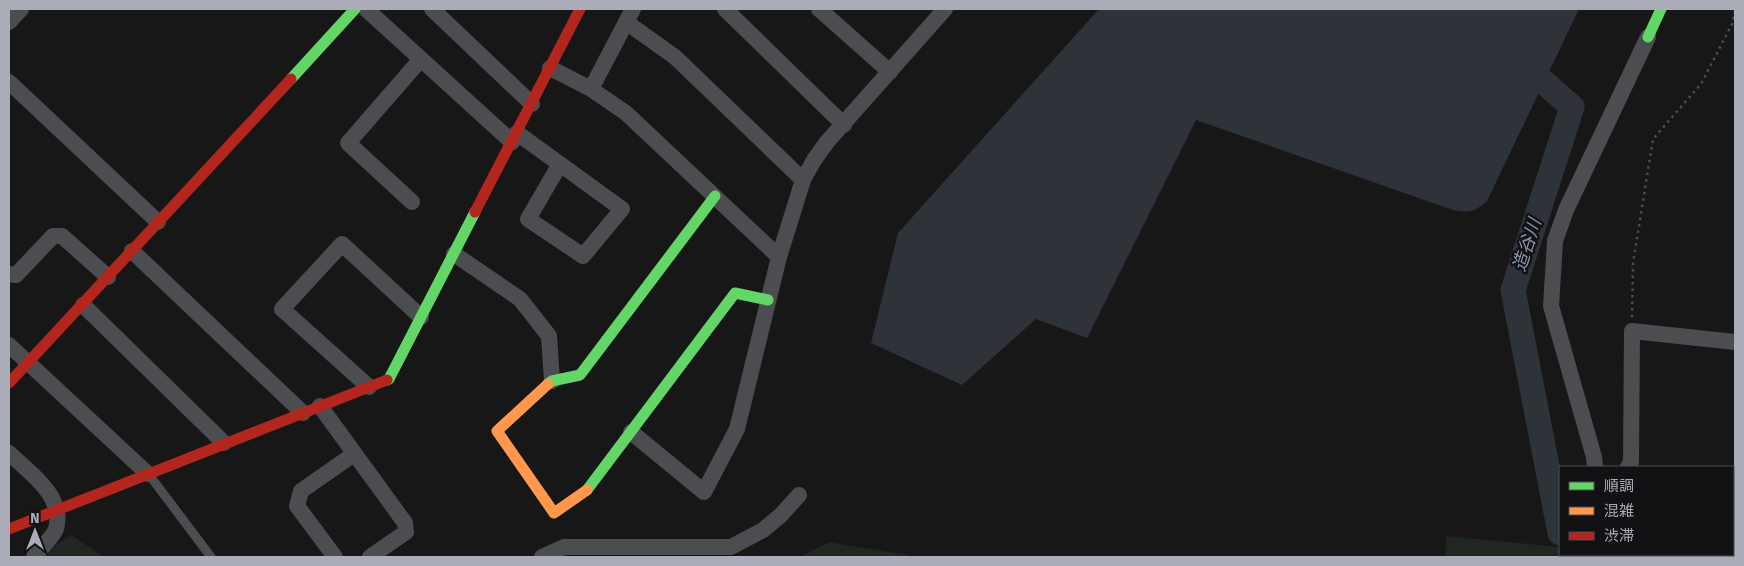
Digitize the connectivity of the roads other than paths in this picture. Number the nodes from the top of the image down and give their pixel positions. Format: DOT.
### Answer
graph roads {
  1 [pos="355,9"];
  2 [pos="366,9"];
  3 [pos="432,9"];
  4 [pos="580,9"];
  5 [pos="725,9"];
  6 [pos="819,9"];
  7 [pos="945,9"];
  8 [pos="1661,9"];
  9 [pos="629,15"];
  10 [pos="1648,37"];
  11 [pos="421,59"];
  12 [pos="550,68"];
  13 [pos="890,72"];
  14 [pos="9,82"];
  15 [pos="591,88"];
  16 [pos="532,104"];
  17 [pos="844,124"];
  18 [pos="514,137"];
  19 [pos="560,164"];
  20 [pos="803,180"];
  21 [pos="715,196"];
  22 [pos="412,202"];
  23 [pos="158,222"];
  24 [pos="132,251"];
  25 [pos="454,254"];
  26 [pos="779,257"];
  27 [pos="9,274"];
  28 [pos="108,277"];
  29 [pos="768,300"];
  30 [pos="82,305"];
  31 [pos="421,316"];
  32 [pos="1735,342"];
  33 [pos="9,345"];
  34 [pos="28,363"];
  35 [pos="552,381"];
  36 [pos="9,382"];
  37 [pos="369,387"];
  38 [pos="320,406"];
  39 [pos="303,413"];
  40 [pos="631,432"];
  41 [pos="224,443"];
  42 [pos="9,452"];
  43 [pos="354,454"];
  44 [pos="1595,466"];
  45 [pos="1629,466"];
  46 [pos="148,474"];
  47 [pos="799,495"];
  48 [pos="57,509"];
  49 [pos="9,529"];
  50 [pos="34,557"];
  51 [pos="211,557"];
  52 [pos="335,557"];
  53 [pos="370,557"];
  54 [pos="542,557"];
  1 -- 23 [label="street"];
  2 -- 11 [label="street"];
  3 -- 16 [label="street"];
  4 -- 12 [label="street"];
  5 -- 17 [label="street"];
  6 -- 13 [label="street"];
  7 -- 13 [label="street"];
  8 -- 10 [label="street"];
  9 -- 15 [label="street"];
  9 -- 20 [label="street"];
  10 -- 44 [label="street"];
  11 -- 18 [label="street"];
  11 -- 22 [label="street"];
  12 -- 15 [label="street"];
  12 -- 16 [label="street"];
  13 -- 17 [label="street"];
  14 -- 23 [label="street"];
  15 -- 21 [label="street"];
  16 -- 18 [label="street"];
  17 -- 20 [label="street"];
  18 -- 19 [label="street"];
  18 -- 25 [label="street"];
  19 -- 19 [label="street"];
  20 -- 26 [label="street"];
  21 -- 26 [label="street"];
  21 -- 35 [label="street"];
  23 -- 24 [label="street"];
  24 -- 28 [label="street"];
  24 -- 39 [label="street"];
  25 -- 31 [label="street"];
  25 -- 35 [label="street"];
  26 -- 29 [label="street"];
  27 -- 28 [label="street"];
  28 -- 30 [label="street"];
  29 -- 40 [label="street"];
  29 -- 40 [label="street"];
  30 -- 34 [label="street"];
  30 -- 41 [label="street"];
  31 -- 37 [label="street"];
  31 -- 37 [label="street"];
  32 -- 45 [label="street"];
  33 -- 34 [label="street"];
  34 -- 36 [label="street"];
  34 -- 46 [label="street"];
  35 -- 40 [label="street"];
  37 -- 38 [label="street"];
  38 -- 39 [label="street"];
  38 -- 43 [label="street"];
  39 -- 41 [label="street"];
  41 -- 46 [label="street"];
  42 -- 48 [label="street"];
  43 -- 52 [label="street"];
  43 -- 53 [label="street"];
  46 -- 48 [label="street"];
  46 -- 51 [label="lane"];
  47 -- 54 [label="street"];
  48 -- 49 [label="street"];
  48 -- 50 [label="street"];
}
